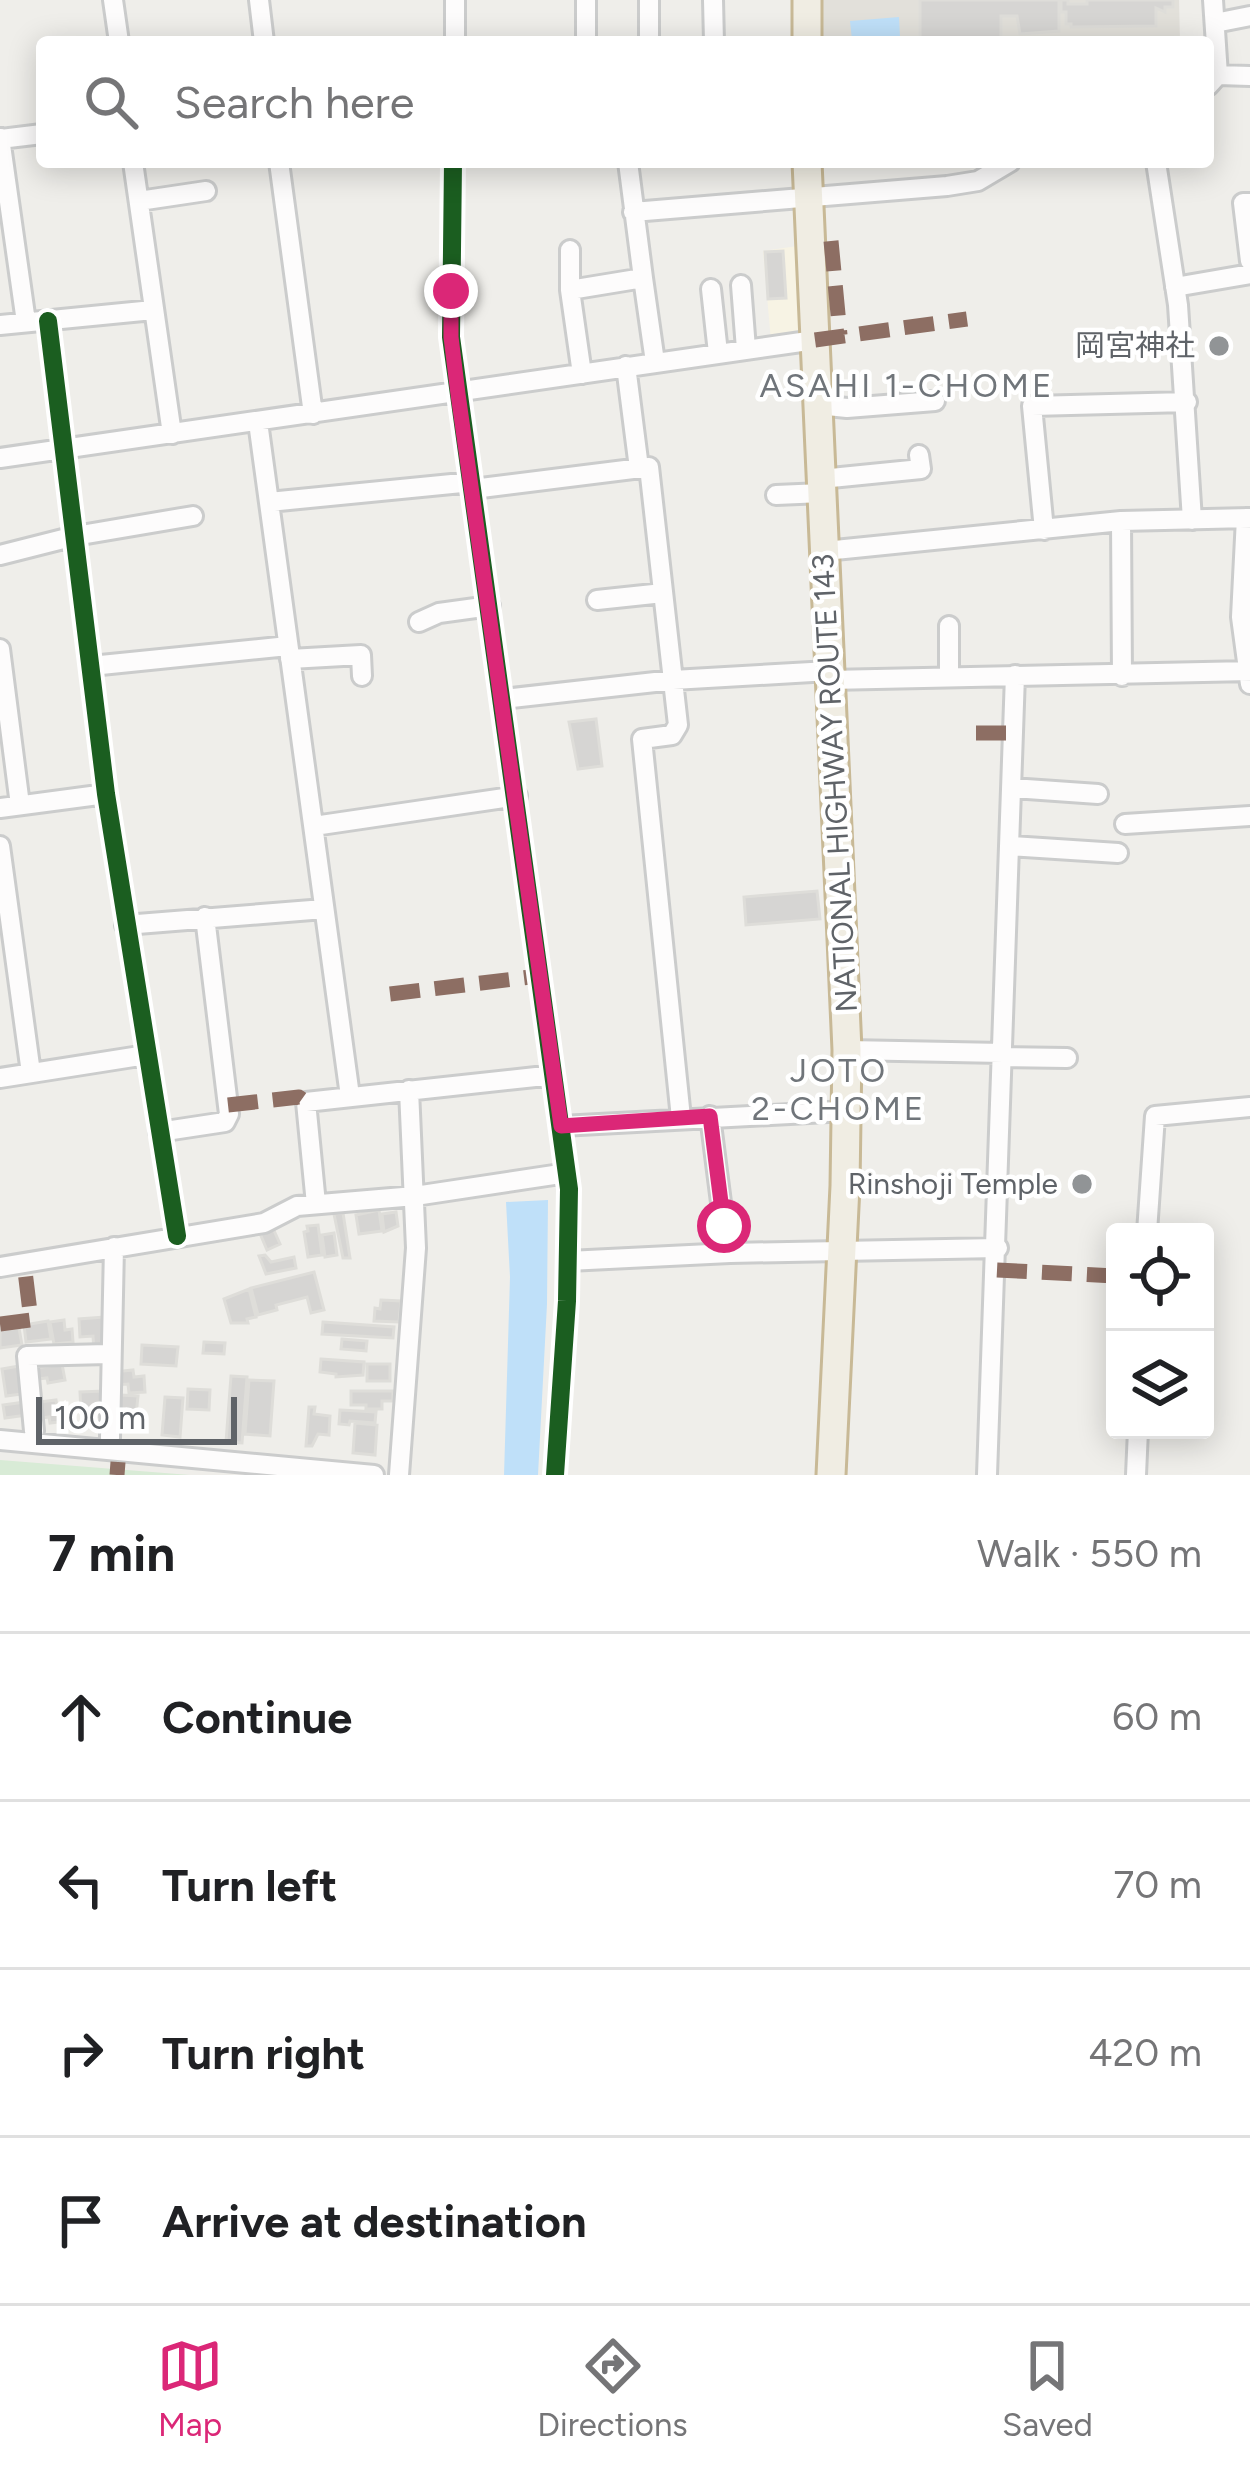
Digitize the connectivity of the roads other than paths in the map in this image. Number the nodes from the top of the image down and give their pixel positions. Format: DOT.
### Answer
graph roads {
  1 [pos="113,0"];
  2 [pos="259,0"];
  3 [pos="455,0"];
  4 [pos="586,0"];
  5 [pos="649,0"];
  6 [pos="713,0"];
  7 [pos="808,0"];
  8 [pos="1213,0"];
  9 [pos="1250,16"];
  10 [pos="1215,23"];
  11 [pos="117,36"];
  12 [pos="263,36"];
  13 [pos="455,36"];
  14 [pos="586,36"];
  15 [pos="649,36"];
  16 [pos="714,36"];
  17 [pos="807,36"];
  18 [pos="1214,52"];
  19 [pos="1250,76"];
  20 [pos="1214,80"];
  21 [pos="36,135"];
  22 [pos="0,139"];
  23 [pos="135,168"];
  24 [pos="280,168"];
  25 [pos="453,168"];
  26 [pos="629,168"];
  27 [pos="807,168"];
  28 [pos="1000,168"];
  29 [pos="1157,168"];
  30 [pos="206,191"];
  31 [pos="808,196"];
  32 [pos="139,201"];
  33 [pos="1250,202"];
  34 [pos="633,212"];
  35 [pos="570,250"];
  36 [pos="1250,261"];
  37 [pos="1250,274"];
  38 [pos="643,278"];
  39 [pos="741,285"];
  40 [pos="1175,287"];
  41 [pos="711,289"];
  42 [pos="571,290"];
  43 [pos="153,310"];
  44 [pos="48,321"];
  45 [pos="26,322"];
  46 [pos="0,325"];
  47 [pos="815,340"];
  48 [pos="746,349"];
  49 [pos="718,353"];
  50 [pos="655,362"];
  51 [pos="626,366"];
  52 [pos="582,374"];
  53 [pos="458,394"];
  54 [pos="1187,402"];
  55 [pos="818,405"];
  56 [pos="926,407"];
  57 [pos="313,414"];
  58 [pos="258,422"];
  59 [pos="172,434"];
  60 [pos="64,449"];
  61 [pos="0,458"];
  62 [pos="923,464"];
  63 [pos="639,468"];
  64 [pos="473,485"];
  65 [pos="822,486"];
  66 [pos="776,495"];
  67 [pos="269,502"];
  68 [pos="193,516"];
  69 [pos="1248,518"];
  70 [pos="1192,520"];
  71 [pos="1121,521"];
  72 [pos="1044,530"];
  73 [pos="75,536"];
  74 [pos="825,551"];
  75 [pos="0,555"];
  76 [pos="663,593"];
  77 [pos="597,600"];
  78 [pos="490,606"];
  79 [pos="419,622"];
  80 [pos="949,626"];
  81 [pos="0,649"];
  82 [pos="289,652"];
  83 [pos="91,666"];
  84 [pos="1250,671"];
  85 [pos="829,675"];
  86 [pos="1015,675"];
  87 [pos="362,676"];
  88 [pos="1122,676"];
  89 [pos="949,677"];
  90 [pos="673,680"];
  91 [pos="1250,684"];
  92 [pos="503,698"];
  93 [pos="1012,788"];
  94 [pos="106,794"];
  95 [pos="1098,794"];
  96 [pos="517,796"];
  97 [pos="10,806"];
  98 [pos="1250,816"];
  99 [pos="1125,824"];
  100 [pos="314,826"];
  101 [pos="0,846"];
  102 [pos="1010,846"];
  103 [pos="1118,853"];
  104 [pos="324,909"];
  105 [pos="205,917"];
  106 [pos="125,926"];
  107 [pos="847,1050"];
  108 [pos="146,1054"];
  109 [pos="1004,1055"];
  110 [pos="1067,1058"];
  111 [pos="31,1073"];
  112 [pos="554,1075"];
  113 [pos="0,1078"];
  114 [pos="409,1090"];
  115 [pos="350,1096"];
  116 [pos="1250,1107"];
  117 [pos="847,1111"];
  118 [pos="710,1116"];
  119 [pos="681,1118"];
  120 [pos="561,1126"];
  121 [pos="159,1132"];
  122 [pos="567,1173"];
  123 [pos="415,1196"];
  124 [pos="316,1204"];
  125 [pos="1149,1223"];
  126 [pos="724,1226"];
  127 [pos="177,1236"];
  128 [pos="114,1246"];
  129 [pos="998,1248"];
  130 [pos="843,1250"];
  131 [pos="568,1261"];
  132 [pos="0,1267"];
  133 [pos="109,1354"];
  134 [pos="34,1431"];
  135 [pos="110,1438"];
  136 [pos="1138,1439"];
  137 [pos="0,1440"];
  138 [pos="254,1469"];
  139 [pos="374,1475"];
  140 [pos="399,1475"];
  141 [pos="555,1475"];
  142 [pos="831,1475"];
  143 [pos="987,1475"];
  144 [pos="1136,1475"];
  1 -- 11 [label="street"];
  2 -- 12 [label="street"];
  3 -- 13 [label="street"];
  4 -- 14 [label="street"];
  5 -- 15 [label="street"];
  6 -- 16 [label="street"];
  7 -- 17 [label="highway"];
  8 -- 10 [label="street"];
  9 -- 10 [label="street"];
  10 -- 18 [label="street"];
  19 -- 20 [label="street"];
  21 -- 22 [label="street"];
  22 -- 45 [label="street"];
  23 -- 32 [label="street"];
  24 -- 57 [label="street"];
  25 -- 53 [label="street"];
  26 -- 34 [label="street"];
  27 -- 31 [label="highway, NATIONAL HIGHWAY ROUTE 143"];
  28 -- 31 [label="street"];
  29 -- 40 [label="street"];
  30 -- 32 [label="street"];
  31 -- 34 [label="street"];
  31 -- 47 [label="highway, NATIONAL HIGHWAY ROUTE 143"];
  32 -- 43 [label="street"];
  33 -- 36 [label="street"];
  34 -- 38 [label="street"];
  35 -- 42 [label="street"];
  37 -- 40 [label="street"];
  38 -- 42 [label="street"];
  38 -- 50 [label="street"];
  39 -- 48 [label="street"];
  40 -- 54 [label="street"];
  41 -- 49 [label="street"];
  42 -- 52 [label="street"];
  43 -- 44 [label="street"];
  43 -- 59 [label="street"];
  44 -- 45 [label="street"];
  44 -- 60 [label="street"];
  45 -- 46 [label="street"];
  47 -- 48 [label="street"];
  47 -- 55 [label="highway, NATIONAL HIGHWAY ROUTE 143"];
  48 -- 49 [label="street"];
  49 -- 50 [label="street"];
  50 -- 51 [label="street"];
  51 -- 52 [label="street"];
  51 -- 63 [label="street"];
  52 -- 53 [label="street"];
  53 -- 57 [label="street"];
  53 -- 64 [label="street"];
  54 -- 70 [label="street"];
  54 -- 72 [label="street"];
  55 -- 56 [label="street"];
  55 -- 65 [label="highway, NATIONAL HIGHWAY ROUTE 143"];
  57 -- 58 [label="street"];
  58 -- 59 [label="street"];
  58 -- 67 [label="street"];
  59 -- 60 [label="street"];
  60 -- 61 [label="street"];
  60 -- 73 [label="street"];
  62 -- 65 [label="street"];
  63 -- 64 [label="street"];
  63 -- 76 [label="street"];
  64 -- 67 [label="street"];
  64 -- 78 [label="street"];
  65 -- 66 [label="street"];
  65 -- 74 [label="highway, NATIONAL HIGHWAY ROUTE 143"];
  67 -- 82 [label="street"];
  68 -- 73 [label="street"];
  69 -- 70 [label="street"];
  69 -- 84 [label="street"];
  70 -- 71 [label="street"];
  71 -- 72 [label="street"];
  71 -- 88 [label="street"];
  72 -- 74 [label="street"];
  73 -- 75 [label="street"];
  73 -- 83 [label="street"];
  74 -- 85 [label="highway, NATIONAL HIGHWAY ROUTE 143"];
  76 -- 77 [label="street"];
  76 -- 90 [label="street"];
  78 -- 79 [label="street"];
  78 -- 92 [label="street"];
  80 -- 89 [label="street"];
  81 -- 97 [label="street"];
  82 -- 83 [label="street"];
  82 -- 87 [label="street"];
  82 -- 100 [label="street"];
  83 -- 94 [label="street"];
  84 -- 88 [label="street"];
  84 -- 91 [label="street"];
  85 -- 89 [label="street"];
  85 -- 90 [label="street"];
  85 -- 107 [label="highway, NATIONAL HIGHWAY ROUTE 143"];
  86 -- 88 [label="street"];
  86 -- 89 [label="street"];
  86 -- 93 [label="street"];
  90 -- 92 [label="street"];
  90 -- 119 [label="street"];
  92 -- 96 [label="street"];
  93 -- 95 [label="street"];
  93 -- 102 [label="street"];
  94 -- 97 [label="street"];
  94 -- 106 [label="street"];
  96 -- 100 [label="street"];
  96 -- 112 [label="street"];
  98 -- 99 [label="street"];
  100 -- 104 [label="street"];
  101 -- 111 [label="street"];
  102 -- 103 [label="street"];
  102 -- 109 [label="street"];
  104 -- 105 [label="street"];
  104 -- 115 [label="street"];
  105 -- 106 [label="street"];
  105 -- 121 [label="street"];
  106 -- 108 [label="street"];
  107 -- 109 [label="street"];
  107 -- 117 [label="highway, NATIONAL HIGHWAY ROUTE 143"];
  108 -- 111 [label="street"];
  108 -- 121 [label="street"];
  109 -- 110 [label="street"];
  109 -- 129 [label="street"];
  111 -- 113 [label="street"];
  112 -- 114 [label="street"];
  112 -- 120 [label="street"];
  114 -- 115 [label="street"];
  114 -- 123 [label="street"];
  115 -- 124 [label="street"];
  116 -- 125 [label="street"];
  117 -- 118 [label="street"];
  117 -- 130 [label="highway, NATIONAL HIGHWAY ROUTE 143"];
  118 -- 119 [label="street"];
  118 -- 126 [label="street"];
  119 -- 120 [label="street"];
  120 -- 122 [label="street"];
  121 -- 127 [label="street"];
  122 -- 123 [label="street"];
  122 -- 131 [label="street"];
  123 -- 124 [label="street"];
  123 -- 140 [label="street"];
  124 -- 127 [label="street"];
  127 -- 128 [label="street"];
  128 -- 132 [label="street"];
  128 -- 133 [label="street"];
  129 -- 130 [label="street"];
  129 -- 143 [label="street"];
  130 -- 131 [label="street"];
  130 -- 142 [label="highway, NATIONAL HIGHWAY ROUTE 143"];
  131 -- 141 [label="street"];
  133 -- 134 [label="street"];
  133 -- 135 [label="street"];
  136 -- 144 [label="street"];
  137 -- 138 [label="street"];
  138 -- 139 [label="street"];
}
